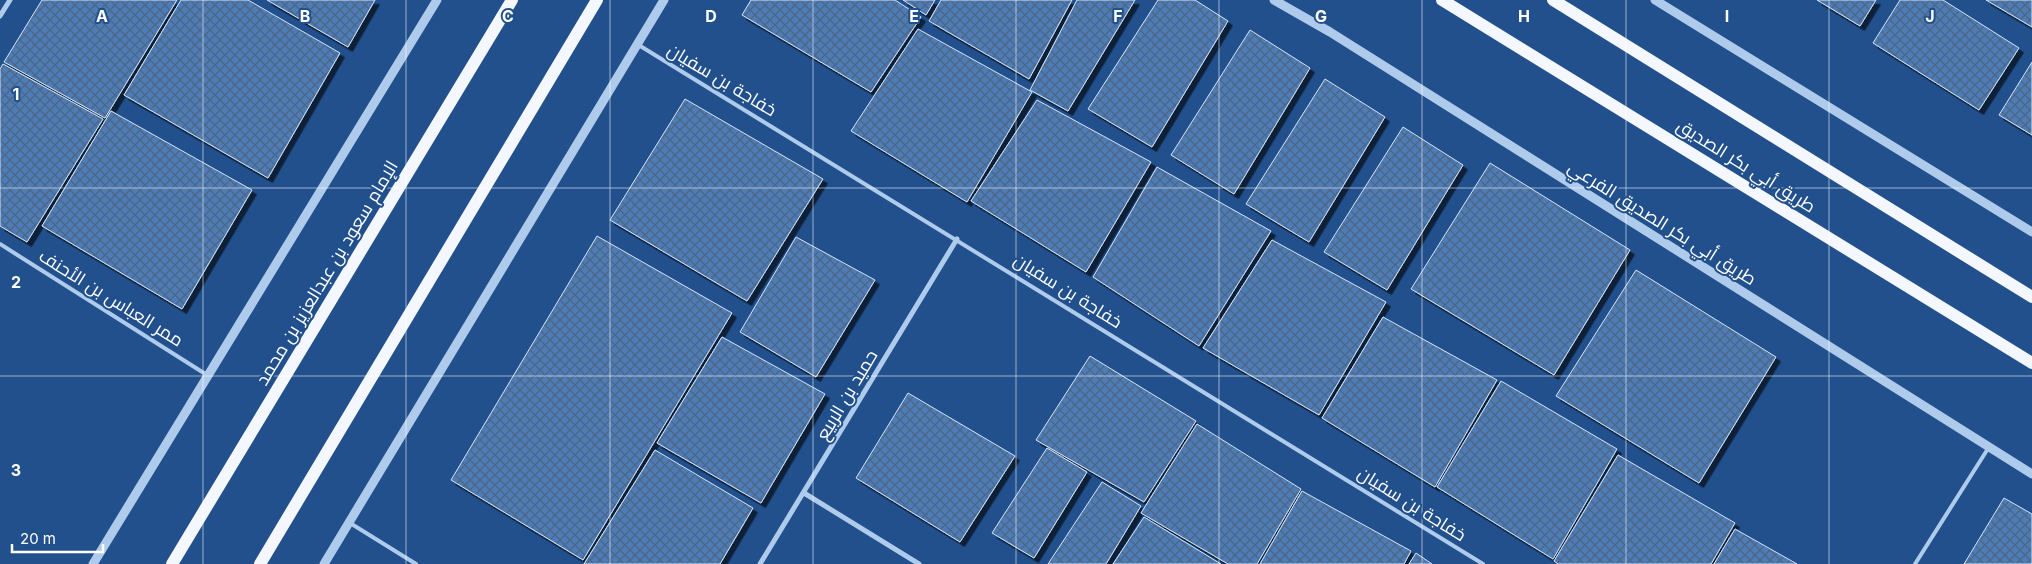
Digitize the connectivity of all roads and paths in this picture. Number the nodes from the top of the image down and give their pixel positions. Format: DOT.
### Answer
graph roads {
  1 [pos="10,0"];
  2 [pos="437,0"];
  3 [pos="512,0"];
  4 [pos="597,0"];
  5 [pos="659,0"];
  6 [pos="664,0"];
  7 [pos="671,0"];
  8 [pos="1274,0"];
  9 [pos="1442,0"];
  10 [pos="1552,0"];
  11 [pos="1654,0"];
  12 [pos="0,16"];
  13 [pos="637,44"];
  14 [pos="2032,232"];
  15 [pos="957,239"];
  16 [pos="0,244"];
  17 [pos="2032,297"];
  18 [pos="2032,363"];
  19 [pos="208,376"];
  20 [pos="1989,447"];
  21 [pos="2032,474"];
  22 [pos="804,493"];
  23 [pos="348,522"];
  24 [pos="93,564"];
  25 [pos="172,564"];
  26 [pos="260,564"];
  27 [pos="324,564"];
  28 [pos="416,564"];
  29 [pos="760,564"];
  30 [pos="919,564"];
  31 [pos="1482,564"];
  32 [pos="1916,564"];
  1 -- 12 [label="street"];
  2 -- 19 [label="street"];
  3 -- 25 [label="main road, الإمام سعود بن عبدالعزيز بن محمد"];
  4 -- 26 [label="main road"];
  5 -- 13 [label="street"];
  6 -- 13 [label="street"];
  7 -- 13 [label="street"];
  8 -- 20 [label="street, طريق أبي بكر الصديق الفرعي"];
  9 -- 18 [label="main road, طريق أبي بكر الصديق"];
  10 -- 17 [label="main road"];
  11 -- 14 [label="street"];
  13 -- 15 [label="lane, خفاجة بن سفيان"];
  13 -- 23 [label="street"];
  15 -- 22 [label="street, حميد بن الربيع"];
  15 -- 31 [label="lane, خفاجة بن سفيان"];
  16 -- 19 [label="lane, ممر العباس بن الأحنف"];
  19 -- 24 [label="street"];
  20 -- 21 [label="street, طريق أبي بكر الصديق الفرعي"];
  20 -- 32 [label="lane"];
  22 -- 29 [label="street, حميد بن الربيع"];
  22 -- 30 [label="street"];
  23 -- 27 [label="street"];
  23 -- 28 [label="lane"];
}
